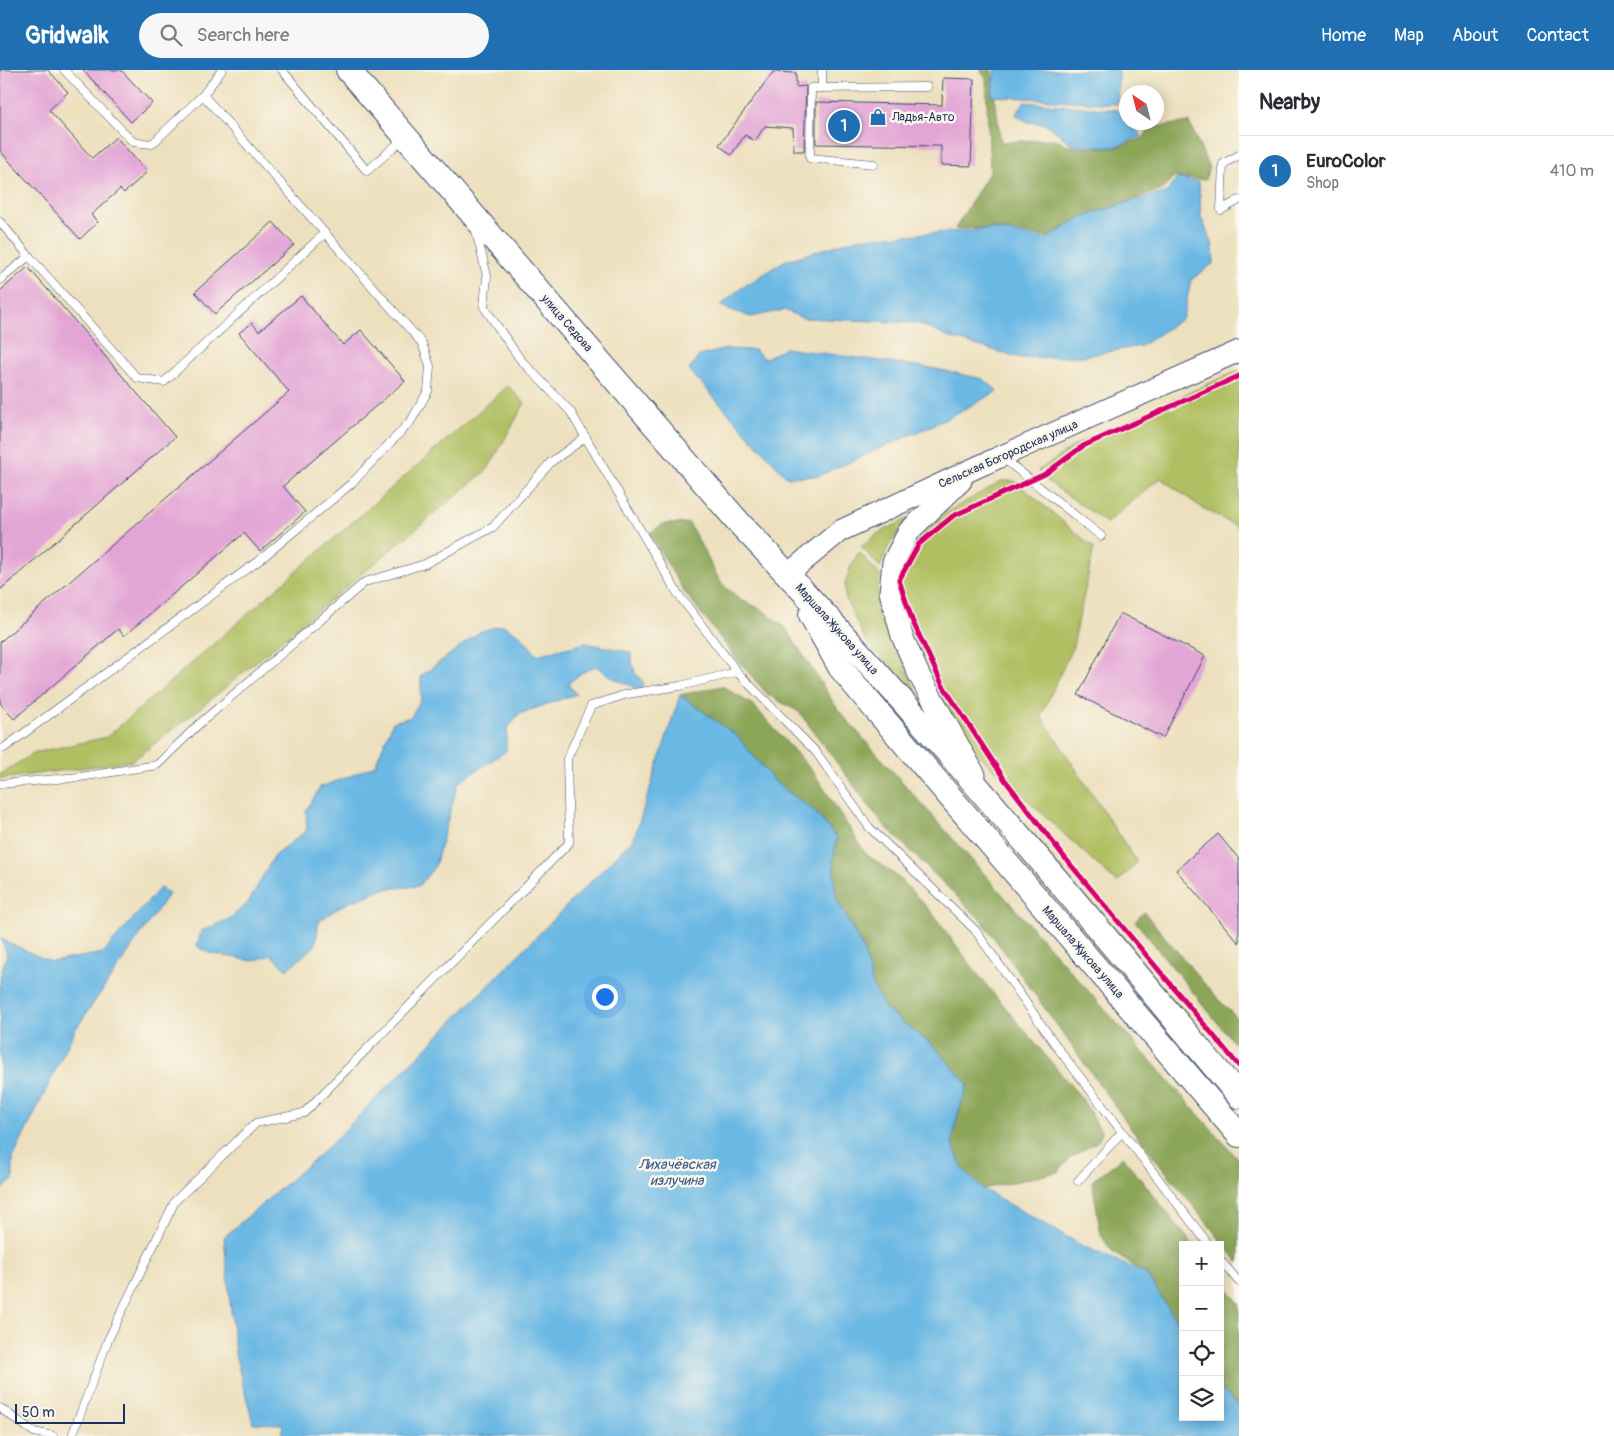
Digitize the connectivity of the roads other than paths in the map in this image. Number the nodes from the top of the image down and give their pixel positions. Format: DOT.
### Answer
graph roads {
  1 [pos="64,70"];
  2 [pos="222,70"];
  3 [pos="282,70"];
  4 [pos="348,70"];
  5 [pos="822,70"];
  6 [pos="927,87"];
  7 [pos="822,88"];
  8 [pos="203,95"];
  9 [pos="405,136"];
  10 [pos="1239,155"];
  11 [pos="874,164"];
  12 [pos="1239,200"];
  13 [pos="472,214"];
  14 [pos="0,222"];
  15 [pos="325,233"];
  16 [pos="29,256"];
  17 [pos="0,280"];
  18 [pos="1237,354"];
  19 [pos="586,437"];
  20 [pos="1001,456"];
  21 [pos="975,468"];
  22 [pos="1101,536"];
  23 [pos="788,574"];
  24 [pos="737,672"];
  25 [pos="0,749"];
  26 [pos="0,784"];
  27 [pos="987,797"];
  28 [pos="1239,1096"];
  29 [pos="1122,1132"];
  30 [pos="1239,1135"];
  31 [pos="1078,1181"];
  32 [pos="1206,1241"];
  33 [pos="1224,1265"];
  34 [pos="1239,1282"];
  35 [pos="0,1408"];
  36 [pos="53,1436"];
  37 [pos="72,1436"];
  1 -- 8 [label="lane"];
  2 -- 8 [label="lane"];
  3 -- 9 [label="lane"];
  4 -- 9 [label="main road, улица Седова"];
  5 -- 7 [label="lane"];
  6 -- 7 [label="lane"];
  7 -- 11 [label="lane"];
  8 -- 15 [label="lane"];
  9 -- 13 [label="main road, улица Седова"];
  10 -- 12 [label="lane"];
  13 -- 19 [label="lane"];
  13 -- 23 [label="main road, улица Седова"];
  14 -- 16 [label="lane"];
  15 -- 16 [label="lane"];
  15 -- 25 [label="lane"];
  16 -- 17 [label="lane"];
  18 -- 20 [label="main road, Сельская Богородская улица"];
  19 -- 24 [label="lane"];
  19 -- 26 [label="lane"];
  20 -- 21 [label="main road, Сельская Богородская улица"];
  20 -- 22 [label="lane"];
  21 -- 23 [label="main road, Сельская Богородская улица"];
  21 -- 27 [label="main road"];
  23 -- 27 [label="main road, Маршала Жукова улица"];
  23 -- 30 [label="main road, Маршала Жукова улица"];
  24 -- 29 [label="lane"];
  24 -- 37 [label="lane"];
  27 -- 28 [label="main road, Маршала Жукова улица"];
  29 -- 31 [label="lane"];
  29 -- 32 [label="lane"];
  33 -- 34 [label="lane"];
  35 -- 36 [label="lane"];
}
